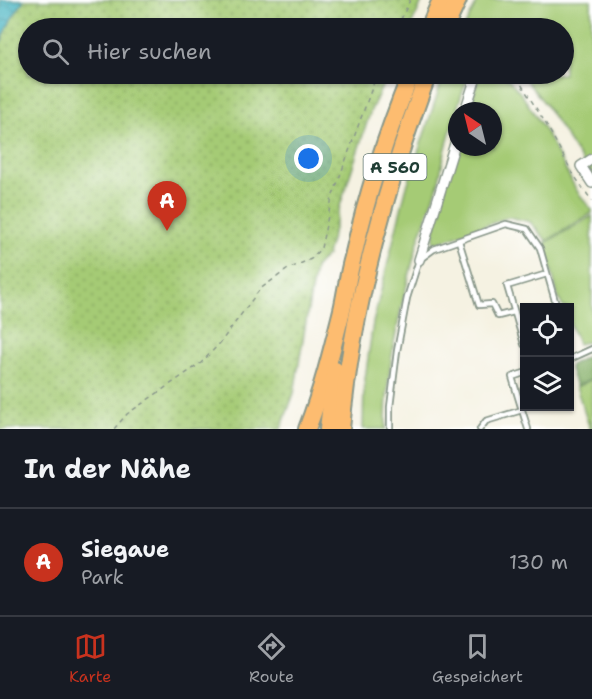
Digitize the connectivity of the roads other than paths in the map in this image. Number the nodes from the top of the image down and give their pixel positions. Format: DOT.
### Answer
graph roads {
  1 [pos="441,0"];
  2 [pos="458,0"];
  3 [pos="433,18"];
  4 [pos="450,18"];
  5 [pos="407,84"];
  6 [pos="424,84"];
  7 [pos="474,84"];
  8 [pos="468,102"];
  9 [pos="451,156"];
  10 [pos="592,159"];
  11 [pos="592,183"];
  12 [pos="459,241"];
  13 [pos="374,242"];
  14 [pos="418,260"];
  15 [pos="547,274"];
  16 [pos="556,303"];
  17 [pos="342,309"];
  18 [pos="514,312"];
  19 [pos="520,329"];
  20 [pos="592,348"];
  21 [pos="573,357"];
  22 [pos="520,375"];
  23 [pos="520,403"];
  24 [pos="520,411"];
  25 [pos="522,411"];
  26 [pos="307,429"];
  27 [pos="328,429"];
  28 [pos="341,429"];
  29 [pos="352,429"];
  30 [pos="390,429"];
  31 [pos="480,429"];
  32 [pos="528,429"];
  1 -- 3 [label="highway"];
  2 -- 4 [label="highway"];
  5 -- 17 [label="highway"];
  6 -- 13 [label="highway, A 560"];
  7 -- 8 [label="street"];
  9 -- 14 [label="street"];
  10 -- 11 [label="street"];
  12 -- 14 [label="lane"];
  12 -- 15 [label="lane"];
  12 -- 18 [label="lane"];
  13 -- 28 [label="highway"];
  13 -- 29 [label="highway"];
  14 -- 30 [label="lane"];
  15 -- 16 [label="lane"];
  15 -- 18 [label="lane"];
  17 -- 26 [label="highway"];
  17 -- 27 [label="highway"];
  18 -- 19 [label="lane"];
  20 -- 21 [label="lane"];
  22 -- 23 [label="lane"];
  24 -- 31 [label="lane"];
  25 -- 32 [label="lane"];
}
